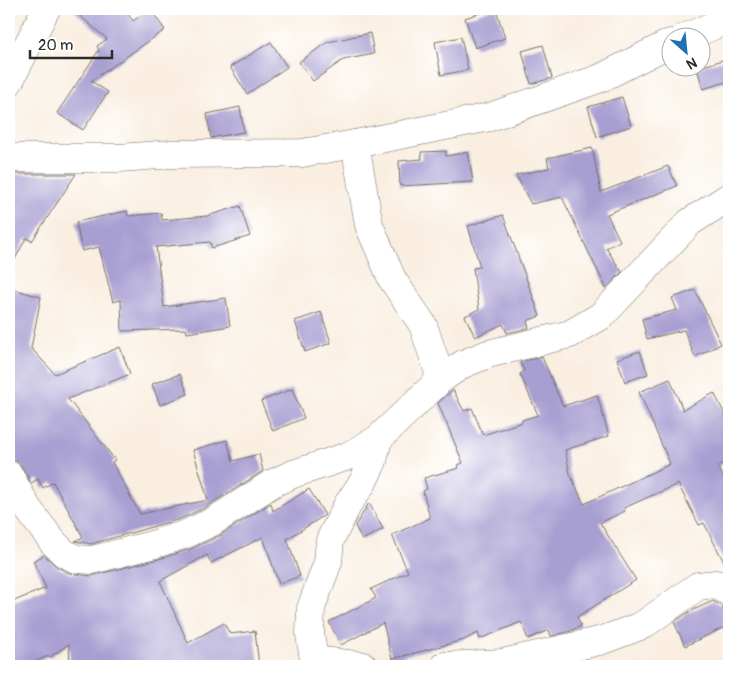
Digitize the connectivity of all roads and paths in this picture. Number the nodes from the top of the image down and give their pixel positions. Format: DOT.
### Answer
graph roads {
  1 [pos="46,9"];
  2 [pos="729,19"];
  3 [pos="708,28"];
  4 [pos="660,49"];
  5 [pos="9,82"];
  6 [pos="356,144"];
  7 [pos="9,158"];
  8 [pos="729,197"];
  9 [pos="441,379"];
  10 [pos="378,439"];
  11 [pos="9,475"];
  12 [pos="729,592"];
  13 [pos="314,663"];
  14 [pos="363,666"];
  15 [pos="444,666"];
  1 -- 5 [label="street"];
  2 -- 3 [label="street"];
  4 -- 6 [label="street"];
  6 -- 7 [label="street"];
  6 -- 9 [label="street"];
  8 -- 9 [label="street"];
  9 -- 10 [label="street"];
  10 -- 11 [label="street"];
  10 -- 13 [label="street"];
  12 -- 15 [label="street"];
  13 -- 14 [label="street"];
}
